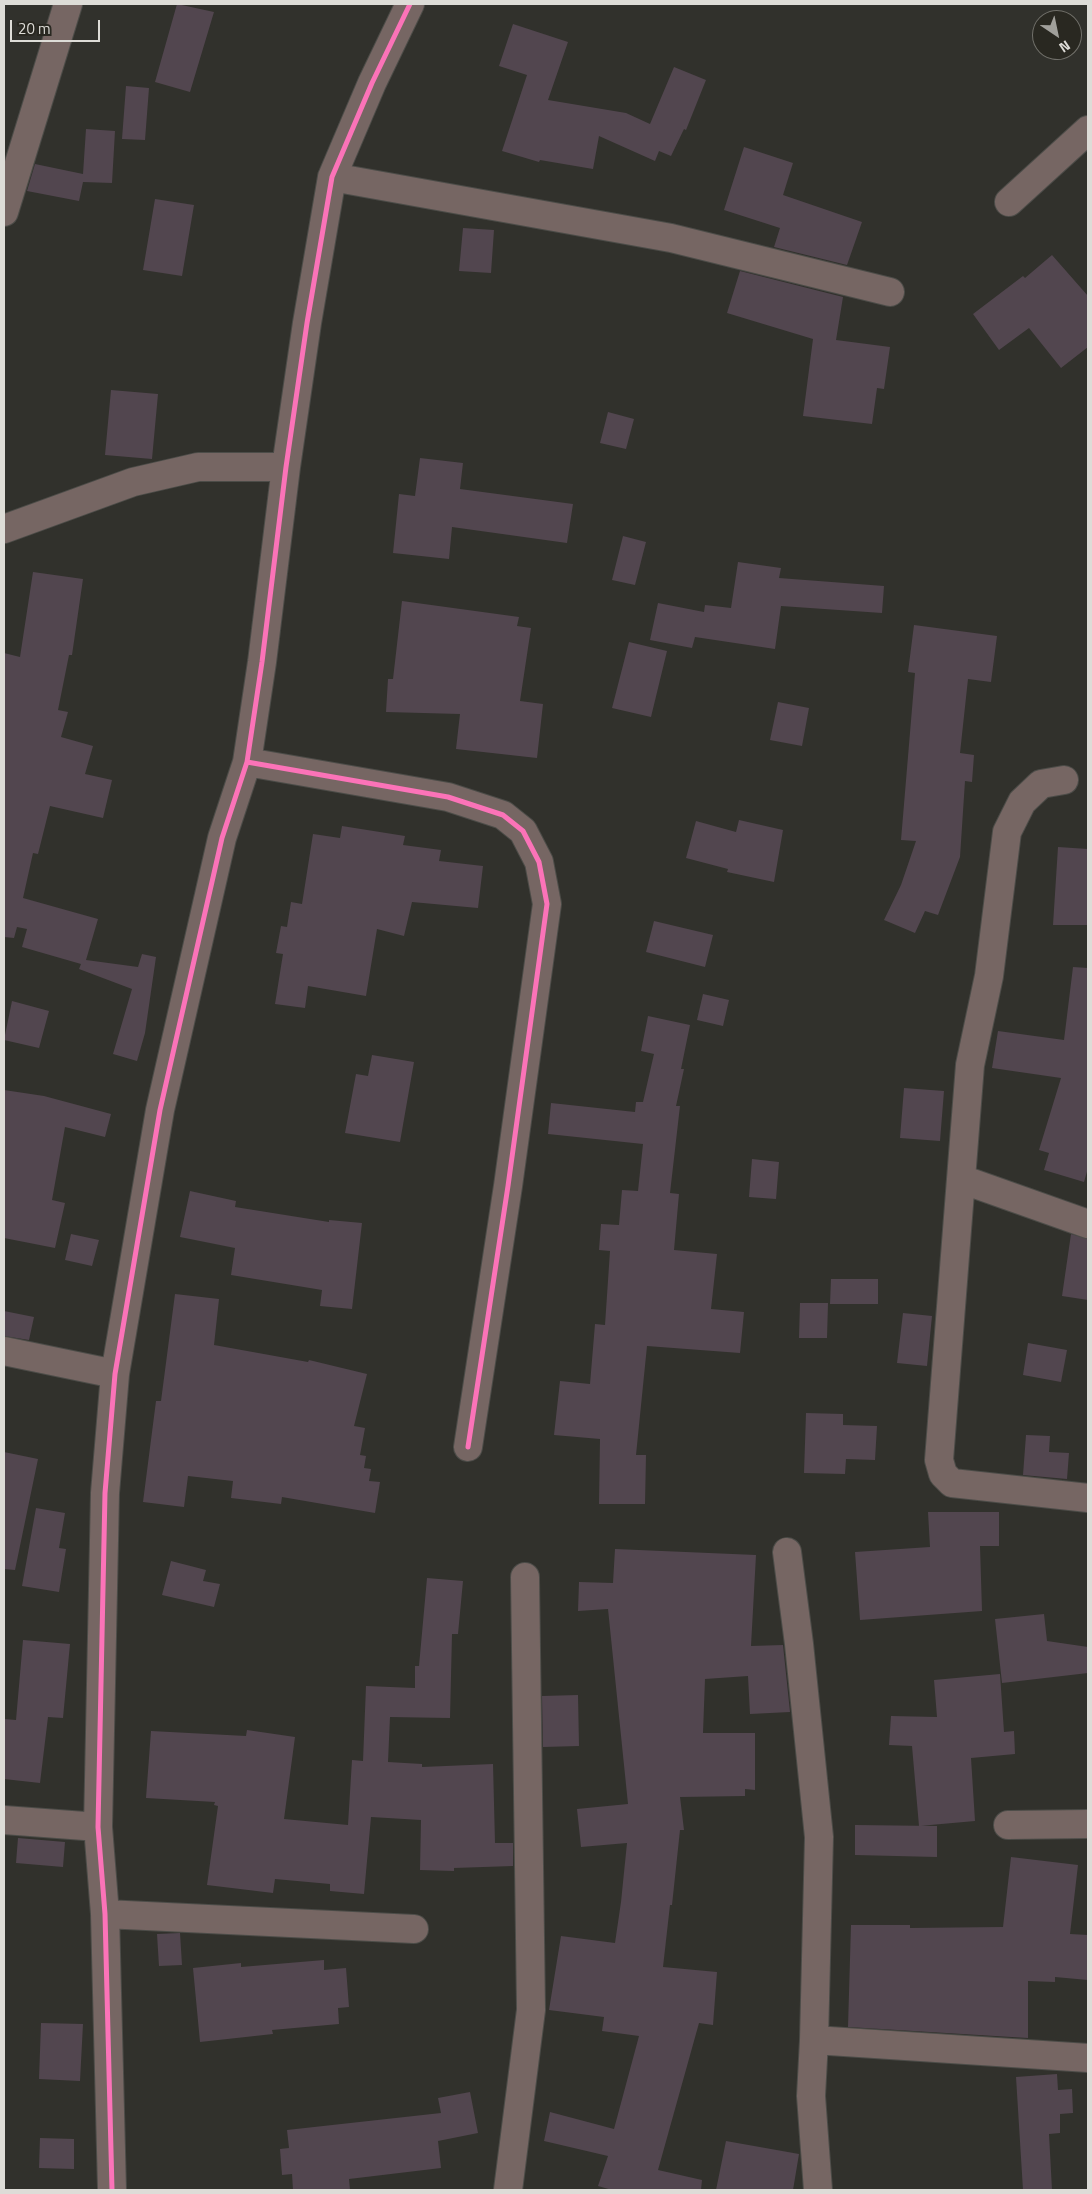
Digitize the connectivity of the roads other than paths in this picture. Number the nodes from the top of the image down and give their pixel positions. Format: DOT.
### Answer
graph roads {
  1 [pos="68,4"];
  2 [pos="410,4"];
  3 [pos="1088,130"];
  4 [pos="332,177"];
  5 [pos="1009,202"];
  6 [pos="4,212"];
  7 [pos="890,292"];
  8 [pos="286,467"];
  9 [pos="4,529"];
  10 [pos="247,762"];
  11 [pos="1064,780"];
  12 [pos="961,1179"];
  13 [pos="1088,1224"];
  14 [pos="4,1351"];
  15 [pos="115,1374"];
  16 [pos="468,1447"];
  17 [pos="1088,1498"];
  18 [pos="787,1552"];
  19 [pos="525,1577"];
  20 [pos="4,1820"];
  21 [pos="1088,1824"];
  22 [pos="1008,1825"];
  23 [pos="98,1827"];
  24 [pos="105,1914"];
  25 [pos="414,1930"];
  26 [pos="814,2040"];
  27 [pos="1088,2058"];
  28 [pos="112,2190"];
  29 [pos="508,2190"];
  30 [pos="818,2190"];
  1 -- 6 [label="street"];
  2 -- 4 [label="street"];
  3 -- 5 [label="street"];
  4 -- 7 [label="street"];
  4 -- 8 [label="street"];
  8 -- 9 [label="street"];
  8 -- 10 [label="street"];
  10 -- 15 [label="street"];
  10 -- 16 [label="street"];
  11 -- 12 [label="street"];
  12 -- 13 [label="street"];
  12 -- 17 [label="street"];
  14 -- 15 [label="street"];
  15 -- 23 [label="street"];
  18 -- 26 [label="street"];
  19 -- 29 [label="street"];
  20 -- 23 [label="street"];
  21 -- 22 [label="street"];
  23 -- 24 [label="street"];
  24 -- 25 [label="street"];
  24 -- 28 [label="street"];
  26 -- 27 [label="street"];
  26 -- 30 [label="street"];
}
